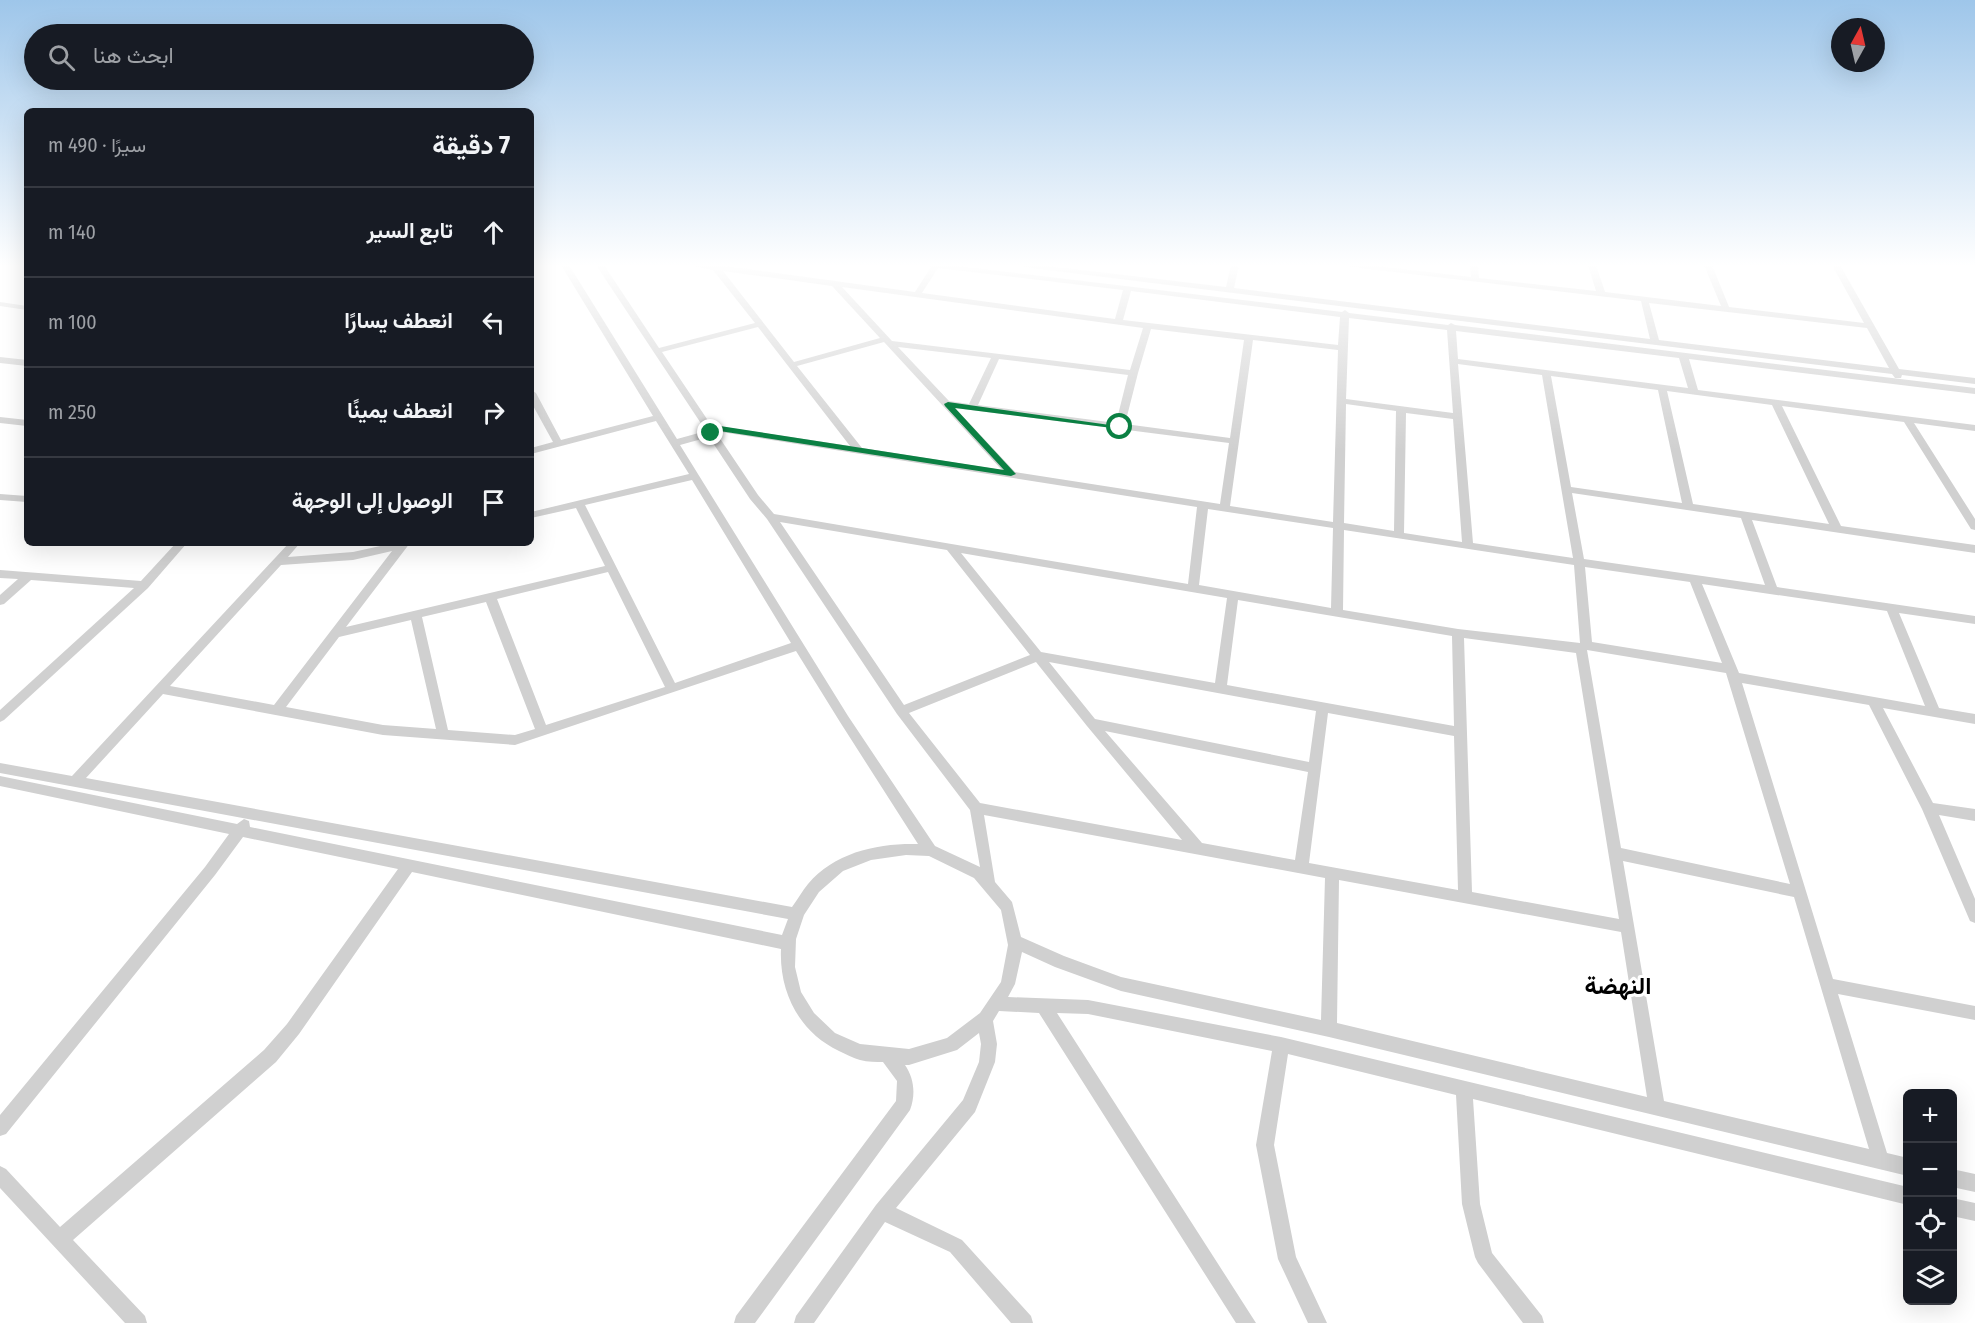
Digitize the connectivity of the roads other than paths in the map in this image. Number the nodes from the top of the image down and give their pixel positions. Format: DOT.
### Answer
graph roads {
  1 [pos="1148,326"];
  2 [pos="1451,326"];
  3 [pos="1870,326"];
  4 [pos="603,327"];
  5 [pos="641,327"];
  6 [pos="750,327"];
  7 [pos="762,327"];
  8 [pos="876,327"];
  9 [pos="1154,327"];
  10 [pos="1344,327"];
  11 [pos="1457,327"];
  12 [pos="1531,327"];
  13 [pos="1652,327"];
  14 [pos="1249,338"];
  15 [pos="889,341"];
  16 [pos="1656,342"];
  17 [pos="1342,348"];
  18 [pos="657,351"];
  19 [pos="1683,355"];
  20 [pos="996,356"];
  21 [pos="0,360"];
  22 [pos="1454,361"];
  23 [pos="24,363"];
  24 [pos="792,365"];
  25 [pos="1133,373"];
  26 [pos="1546,373"];
  27 [pos="1896,373"];
  28 [pos="1975,381"];
  29 [pos="1903,382"];
  30 [pos="1662,388"];
  31 [pos="1694,392"];
  32 [pos="1975,392"];
  33 [pos="534,399"];
  34 [pos="1341,401"];
  35 [pos="1775,402"];
  36 [pos="948,404"];
  37 [pos="972,408"];
  38 [pos="1401,409"];
  39 [pos="659,417"];
  40 [pos="1458,417"];
  41 [pos="1907,419"];
  42 [pos="0,420"];
  43 [pos="24,423"];
  44 [pos="1120,427"];
  45 [pos="1975,428"];
  46 [pos="709,430"];
  47 [pos="1233,441"];
  48 [pos="675,443"];
  49 [pos="559,445"];
  50 [pos="534,450"];
  51 [pos="858,450"];
  52 [pos="1011,474"];
  53 [pos="695,476"];
  54 [pos="1566,489"];
  55 [pos="0,497"];
  56 [pos="24,499"];
  57 [pos="579,503"];
  58 [pos="1203,503"];
  59 [pos="1226,507"];
  60 [pos="1688,507"];
  61 [pos="534,514"];
  62 [pos="1745,515"];
  63 [pos="771,518"];
  64 [pos="1337,525"];
  65 [pos="1975,527"];
  66 [pos="1837,529"];
  67 [pos="1399,535"];
  68 [pos="179,546"];
  69 [pos="292,546"];
  70 [pos="397,546"];
  71 [pos="404,546"];
  72 [pos="1468,546"];
  73 [pos="951,548"];
  74 [pos="1975,549"];
  75 [pos="280,561"];
  76 [pos="1579,562"];
  77 [pos="611,568"];
  78 [pos="0,574"];
  79 [pos="28,577"];
  80 [pos="1694,579"];
  81 [pos="144,585"];
  82 [pos="1193,589"];
  83 [pos="1772,590"];
  84 [pos="1233,596"];
  85 [pos="490,597"];
  86 [pos="0,601"];
  87 [pos="1891,608"];
  88 [pos="1337,613"];
  89 [pos="416,615"];
  90 [pos="1975,620"];
  91 [pos="1458,633"];
  92 [pos="334,634"];
  93 [pos="799,645"];
  94 [pos="1583,647"];
  95 [pos="1039,656"];
  96 [pos="1732,673"];
  97 [pos="1220,688"];
  98 [pos="160,689"];
  99 [pos="672,689"];
  100 [pos="1873,701"];
  101 [pos="1323,707"];
  102 [pos="277,710"];
  103 [pos="901,711"];
  104 [pos="1934,712"];
  105 [pos="0,717"];
  106 [pos="1975,719"];
  107 [pos="1091,723"];
  108 [pos="542,731"];
  109 [pos="1460,732"];
  110 [pos="443,734"];
  111 [pos="0,768"];
  112 [pos="1315,768"];
  113 [pos="0,781"];
  114 [pos="74,782"];
  115 [pos="976,808"];
  116 [pos="1929,808"];
  117 [pos="252,814"];
  118 [pos="1975,815"];
  119 [pos="240,831"];
  120 [pos="1198,849"];
  121 [pos="930,850"];
  122 [pos="1615,853"];
  123 [pos="408,865"];
  124 [pos="1301,868"];
  125 [pos="1332,873"];
  126 [pos="989,880"];
  127 [pos="1800,892"];
  128 [pos="1465,898"];
  129 [pos="796,914"];
  130 [pos="1975,916"];
  131 [pos="1628,927"];
  132 [pos="1016,942"];
  133 [pos="786,944"];
  134 [pos="1828,985"];
  135 [pos="998,1004"];
  136 [pos="1044,1007"];
  137 [pos="1975,1013"];
  138 [pos="985,1021"];
  139 [pos="1329,1029"];
  140 [pos="1281,1046"];
  141 [pos="889,1057"];
  142 [pos="1464,1088"];
  143 [pos="1657,1106"];
  144 [pos="0,1128"];
  145 [pos="1881,1161"];
  146 [pos="1903,1166"];
  147 [pos="0,1175"];
  148 [pos="1957,1179"];
  149 [pos="1975,1183"];
  150 [pos="1903,1195"];
  151 [pos="1957,1208"];
  152 [pos="882,1211"];
  153 [pos="1975,1212"];
  154 [pos="60,1239"];
  155 [pos="1538,1322"];
  156 [pos="138,1323"];
  157 [pos="743,1323"];
  158 [pos="803,1323"];
  159 [pos="1024,1323"];
  160 [pos="1247,1323"];
  161 [pos="1318,1323"];
  1 -- 25 [label="street"];
  2 -- 22 [label="street"];
  3 -- 27 [label="street"];
  4 -- 39 [label="street"];
  5 -- 18 [label="street"];
  6 -- 18 [label="street"];
  7 -- 24 [label="street"];
  8 -- 15 [label="street"];
  9 -- 14 [label="street"];
  10 -- 17 [label="street"];
  11 -- 19 [label="street"];
  12 -- 16 [label="street"];
  13 -- 16 [label="street"];
  14 -- 17 [label="street"];
  14 -- 47 [label="street"];
  15 -- 20 [label="street"];
  15 -- 24 [label="street"];
  15 -- 36 [label="street"];
  16 -- 27 [label="street"];
  17 -- 34 [label="street"];
  18 -- 46 [label="street"];
  19 -- 29 [label="street"];
  19 -- 31 [label="street"];
  20 -- 25 [label="street"];
  20 -- 37 [label="street"];
  21 -- 23 [label="street"];
  22 -- 26 [label="street"];
  22 -- 40 [label="street"];
  24 -- 51 [label="street"];
  25 -- 44 [label="street"];
  26 -- 30 [label="street"];
  26 -- 54 [label="street"];
  27 -- 28 [label="street"];
  27 -- 29 [label="street"];
  29 -- 32 [label="street"];
  30 -- 31 [label="street"];
  30 -- 60 [label="street"];
  31 -- 35 [label="street"];
  33 -- 49 [label="street"];
  34 -- 38 [label="street"];
  34 -- 64 [label="street"];
  35 -- 41 [label="street"];
  35 -- 66 [label="street"];
  36 -- 37 [label="street"];
  36 -- 52 [label="street"];
  37 -- 44 [label="street"];
  38 -- 40 [label="street"];
  38 -- 67 [label="street"];
  39 -- 48 [label="street"];
  39 -- 49 [label="street"];
  40 -- 72 [label="street"];
  41 -- 45 [label="street"];
  41 -- 65 [label="street"];
  42 -- 43 [label="street"];
  44 -- 47 [label="street"];
  46 -- 48 [label="street"];
  46 -- 51 [label="street"];
  46 -- 63 [label="street"];
  47 -- 59 [label="street"];
  48 -- 53 [label="street"];
  49 -- 50 [label="street"];
  51 -- 52 [label="street"];
  52 -- 58 [label="street"];
  53 -- 57 [label="street"];
  53 -- 93 [label="street"];
  54 -- 60 [label="street"];
  54 -- 76 [label="street"];
  55 -- 56 [label="street"];
  57 -- 61 [label="street"];
  57 -- 77 [label="street"];
  58 -- 59 [label="street"];
  58 -- 82 [label="street"];
  59 -- 64 [label="street"];
  60 -- 62 [label="street"];
  62 -- 66 [label="street"];
  62 -- 83 [label="street"];
  63 -- 73 [label="street"];
  63 -- 103 [label="street"];
  64 -- 67 [label="street"];
  64 -- 88 [label="street"];
  66 -- 74 [label="street"];
  67 -- 72 [label="street"];
  68 -- 81 [label="street"];
  69 -- 75 [label="street"];
  70 -- 75 [label="street"];
  71 -- 92 [label="street"];
  72 -- 76 [label="street"];
  73 -- 82 [label="street"];
  73 -- 95 [label="street"];
  75 -- 98 [label="street"];
  76 -- 80 [label="street"];
  76 -- 94 [label="street"];
  77 -- 85 [label="street"];
  77 -- 99 [label="street"];
  78 -- 79 [label="street"];
  79 -- 81 [label="street"];
  79 -- 86 [label="street"];
  80 -- 83 [label="street"];
  80 -- 96 [label="street"];
  81 -- 105 [label="street"];
  82 -- 84 [label="street"];
  83 -- 87 [label="street"];
  84 -- 88 [label="street"];
  84 -- 97 [label="street"];
  85 -- 89 [label="street"];
  85 -- 108 [label="street"];
  87 -- 90 [label="street"];
  87 -- 104 [label="street"];
  88 -- 91 [label="street"];
  89 -- 92 [label="street"];
  89 -- 110 [label="street"];
  91 -- 94 [label="street"];
  91 -- 109 [label="street"];
  92 -- 102 [label="street"];
  93 -- 99 [label="street"];
  93 -- 121 [label="street"];
  94 -- 96 [label="street"];
  94 -- 122 [label="street"];
  95 -- 97 [label="street"];
  95 -- 103 [label="street"];
  95 -- 107 [label="street"];
  96 -- 100 [label="street"];
  96 -- 127 [label="street"];
  97 -- 101 [label="street"];
  98 -- 102 [label="street"];
  98 -- 114 [label="street"];
  99 -- 108 [label="street"];
  100 -- 104 [label="street"];
  100 -- 116 [label="street"];
  101 -- 109 [label="street"];
  101 -- 112 [label="street"];
  102 -- 110 [label="street"];
  103 -- 115 [label="street"];
  104 -- 106 [label="street"];
  107 -- 112 [label="street"];
  107 -- 120 [label="street"];
  108 -- 110 [label="street"];
  109 -- 128 [label="street"];
  111 -- 114 [label="street"];
  112 -- 124 [label="street"];
  113 -- 119 [label="street"];
  114 -- 117 [label="street"];
  115 -- 120 [label="street"];
  115 -- 126 [label="street"];
  116 -- 118 [label="street"];
  116 -- 130 [label="street"];
  117 -- 119 [label="street"];
  117 -- 129 [label="street"];
  119 -- 123 [label="street"];
  119 -- 144 [label="street"];
  120 -- 124 [label="street"];
  121 -- 126 [label="street"];
  121 -- 129 [label="street"];
  122 -- 127 [label="street"];
  122 -- 131 [label="street"];
  123 -- 133 [label="street"];
  123 -- 154 [label="street"];
  124 -- 125 [label="street"];
  125 -- 128 [label="street"];
  125 -- 139 [label="street"];
  126 -- 132 [label="street"];
  127 -- 134 [label="street"];
  128 -- 131 [label="street"];
  129 -- 133 [label="street"];
  131 -- 143 [label="street"];
  132 -- 135 [label="street"];
  132 -- 139 [label="street"];
  133 -- 141 [label="street"];
  134 -- 137 [label="street"];
  134 -- 145 [label="street"];
  135 -- 136 [label="street"];
  135 -- 138 [label="street"];
  136 -- 140 [label="street"];
  136 -- 160 [label="street"];
  138 -- 141 [label="street"];
  138 -- 152 [label="street"];
  139 -- 143 [label="street"];
  140 -- 142 [label="street"];
  140 -- 161 [label="street"];
  141 -- 157 [label="street"];
  142 -- 150 [label="street"];
  142 -- 155 [label="street"];
  143 -- 145 [label="street"];
  145 -- 146 [label="street"];
  147 -- 154 [label="street"];
  148 -- 149 [label="street"];
  151 -- 153 [label="street"];
  152 -- 158 [label="street"];
  152 -- 159 [label="street"];
  154 -- 156 [label="street"];
}
